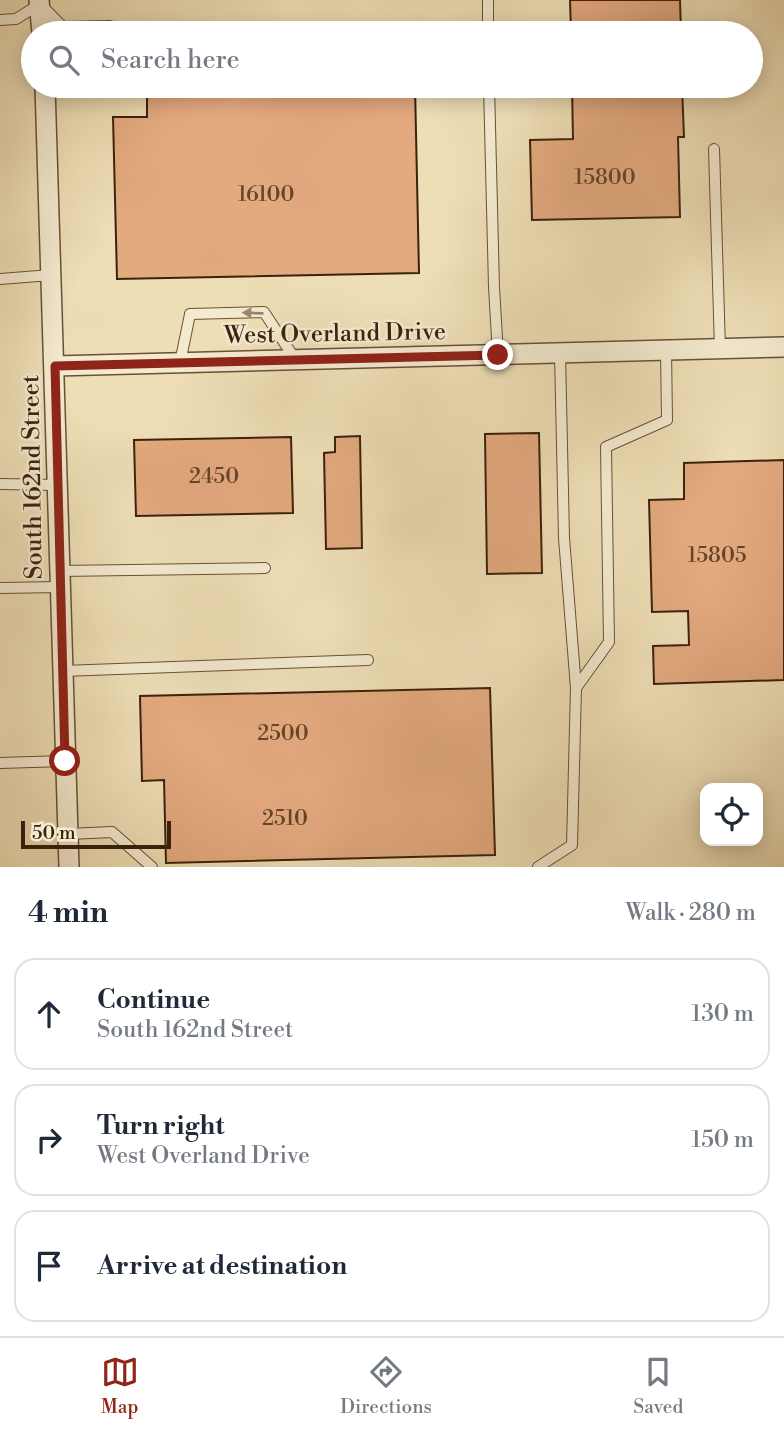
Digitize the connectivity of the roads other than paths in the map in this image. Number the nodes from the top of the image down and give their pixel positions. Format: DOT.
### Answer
graph roads {
  1 [pos="488,0"];
  2 [pos="40,2"];
  3 [pos="0,20"];
  4 [pos="41,21"];
  5 [pos="57,21"];
  6 [pos="488,21"];
  7 [pos="45,98"];
  8 [pos="489,98"];
  9 [pos="714,149"];
  10 [pos="51,275"];
  11 [pos="0,279"];
  12 [pos="784,347"];
  13 [pos="720,349"];
  14 [pos="666,351"];
  15 [pos="561,354"];
  16 [pos="498,355"];
  17 [pos="296,360"];
  18 [pos="180,363"];
  19 [pos="55,366"];
  20 [pos="0,484"];
  21 [pos="57,485"];
  22 [pos="265,568"];
  23 [pos="59,579"];
  24 [pos="0,588"];
  25 [pos="368,660"];
  26 [pos="62,671"];
  27 [pos="576,688"];
  28 [pos="65,761"];
  29 [pos="0,763"];
  30 [pos="68,834"];
  31 [pos="69,867"];
  32 [pos="152,867"];
  33 [pos="538,867"];
  1 -- 6 [label="lane"];
  2 -- 3 [label="lane"];
  2 -- 4 [label="street"];
  2 -- 5 [label="lane"];
  7 -- 10 [label="street, South 162nd Street"];
  8 -- 16 [label="lane"];
  9 -- 13 [label="lane"];
  10 -- 11 [label="lane"];
  10 -- 19 [label="street, South 162nd Street"];
  12 -- 13 [label="street, West Overland Drive"];
  13 -- 14 [label="street, West Overland Drive"];
  14 -- 15 [label="street, West Overland Drive"];
  14 -- 27 [label="lane"];
  15 -- 16 [label="street, West Overland Drive"];
  15 -- 27 [label="lane"];
  16 -- 17 [label="street, West Overland Drive"];
  17 -- 18 [label="street, West Overland Drive"];
  17 -- 18 [label="lane, one-way"];
  18 -- 19 [label="street, West Overland Drive"];
  19 -- 21 [label="street, South 162nd Street"];
  20 -- 21 [label="lane"];
  21 -- 23 [label="street, South 162nd Street"];
  22 -- 23 [label="lane"];
  23 -- 24 [label="lane"];
  23 -- 26 [label="street, South 162nd Street"];
  25 -- 26 [label="lane"];
  26 -- 28 [label="street, South 162nd Street"];
  27 -- 33 [label="lane"];
  28 -- 29 [label="lane"];
  28 -- 30 [label="street, South 162nd Street"];
  30 -- 31 [label="street, South 162nd Street"];
  30 -- 32 [label="lane"];
}
